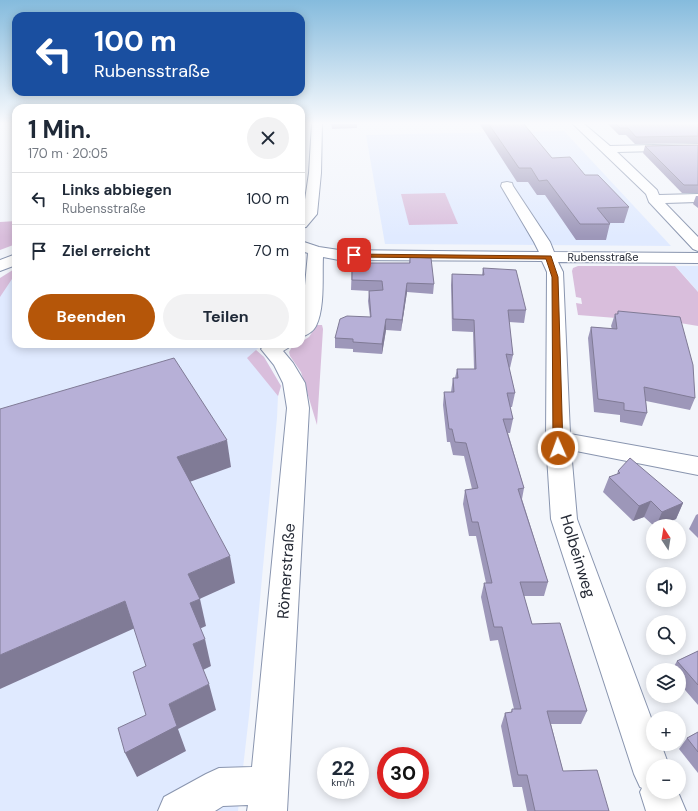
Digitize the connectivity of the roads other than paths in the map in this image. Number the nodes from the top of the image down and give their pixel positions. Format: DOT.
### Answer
graph roads {
  1 [pos="315,161"];
  2 [pos="619,161"];
  3 [pos="507,186"];
  4 [pos="698,198"];
  5 [pos="654,199"];
  6 [pos="305,220"];
  7 [pos="698,246"];
  8 [pos="308,248"];
  9 [pos="548,257"];
  10 [pos="698,258"];
  11 [pos="12,261"];
  12 [pos="0,266"];
  13 [pos="305,328"];
  14 [pos="274,348"];
  15 [pos="558,440"];
  16 [pos="698,466"];
  17 [pos="648,759"];
  18 [pos="268,799"];
  19 [pos="662,799"];
  20 [pos="178,811"];
  21 [pos="666,811"];
  1 -- 6 [label="street"];
  2 -- 5 [label="street"];
  3 -- 9 [label="street, Holbeinweg"];
  4 -- 5 [label="street"];
  5 -- 7 [label="street"];
  8 -- 9 [label="street, Rubensstraße"];
  8 -- 13 [label="street"];
  9 -- 10 [label="street, Rubensstraße"];
  9 -- 15 [label="street, Holbeinweg"];
  11 -- 12 [label="street"];
  14 -- 18 [label="street, Römerstraße"];
  15 -- 16 [label="street"];
  15 -- 17 [label="street, Holbeinweg"];
  18 -- 20 [label="street"];
  19 -- 21 [label="street"];
}
